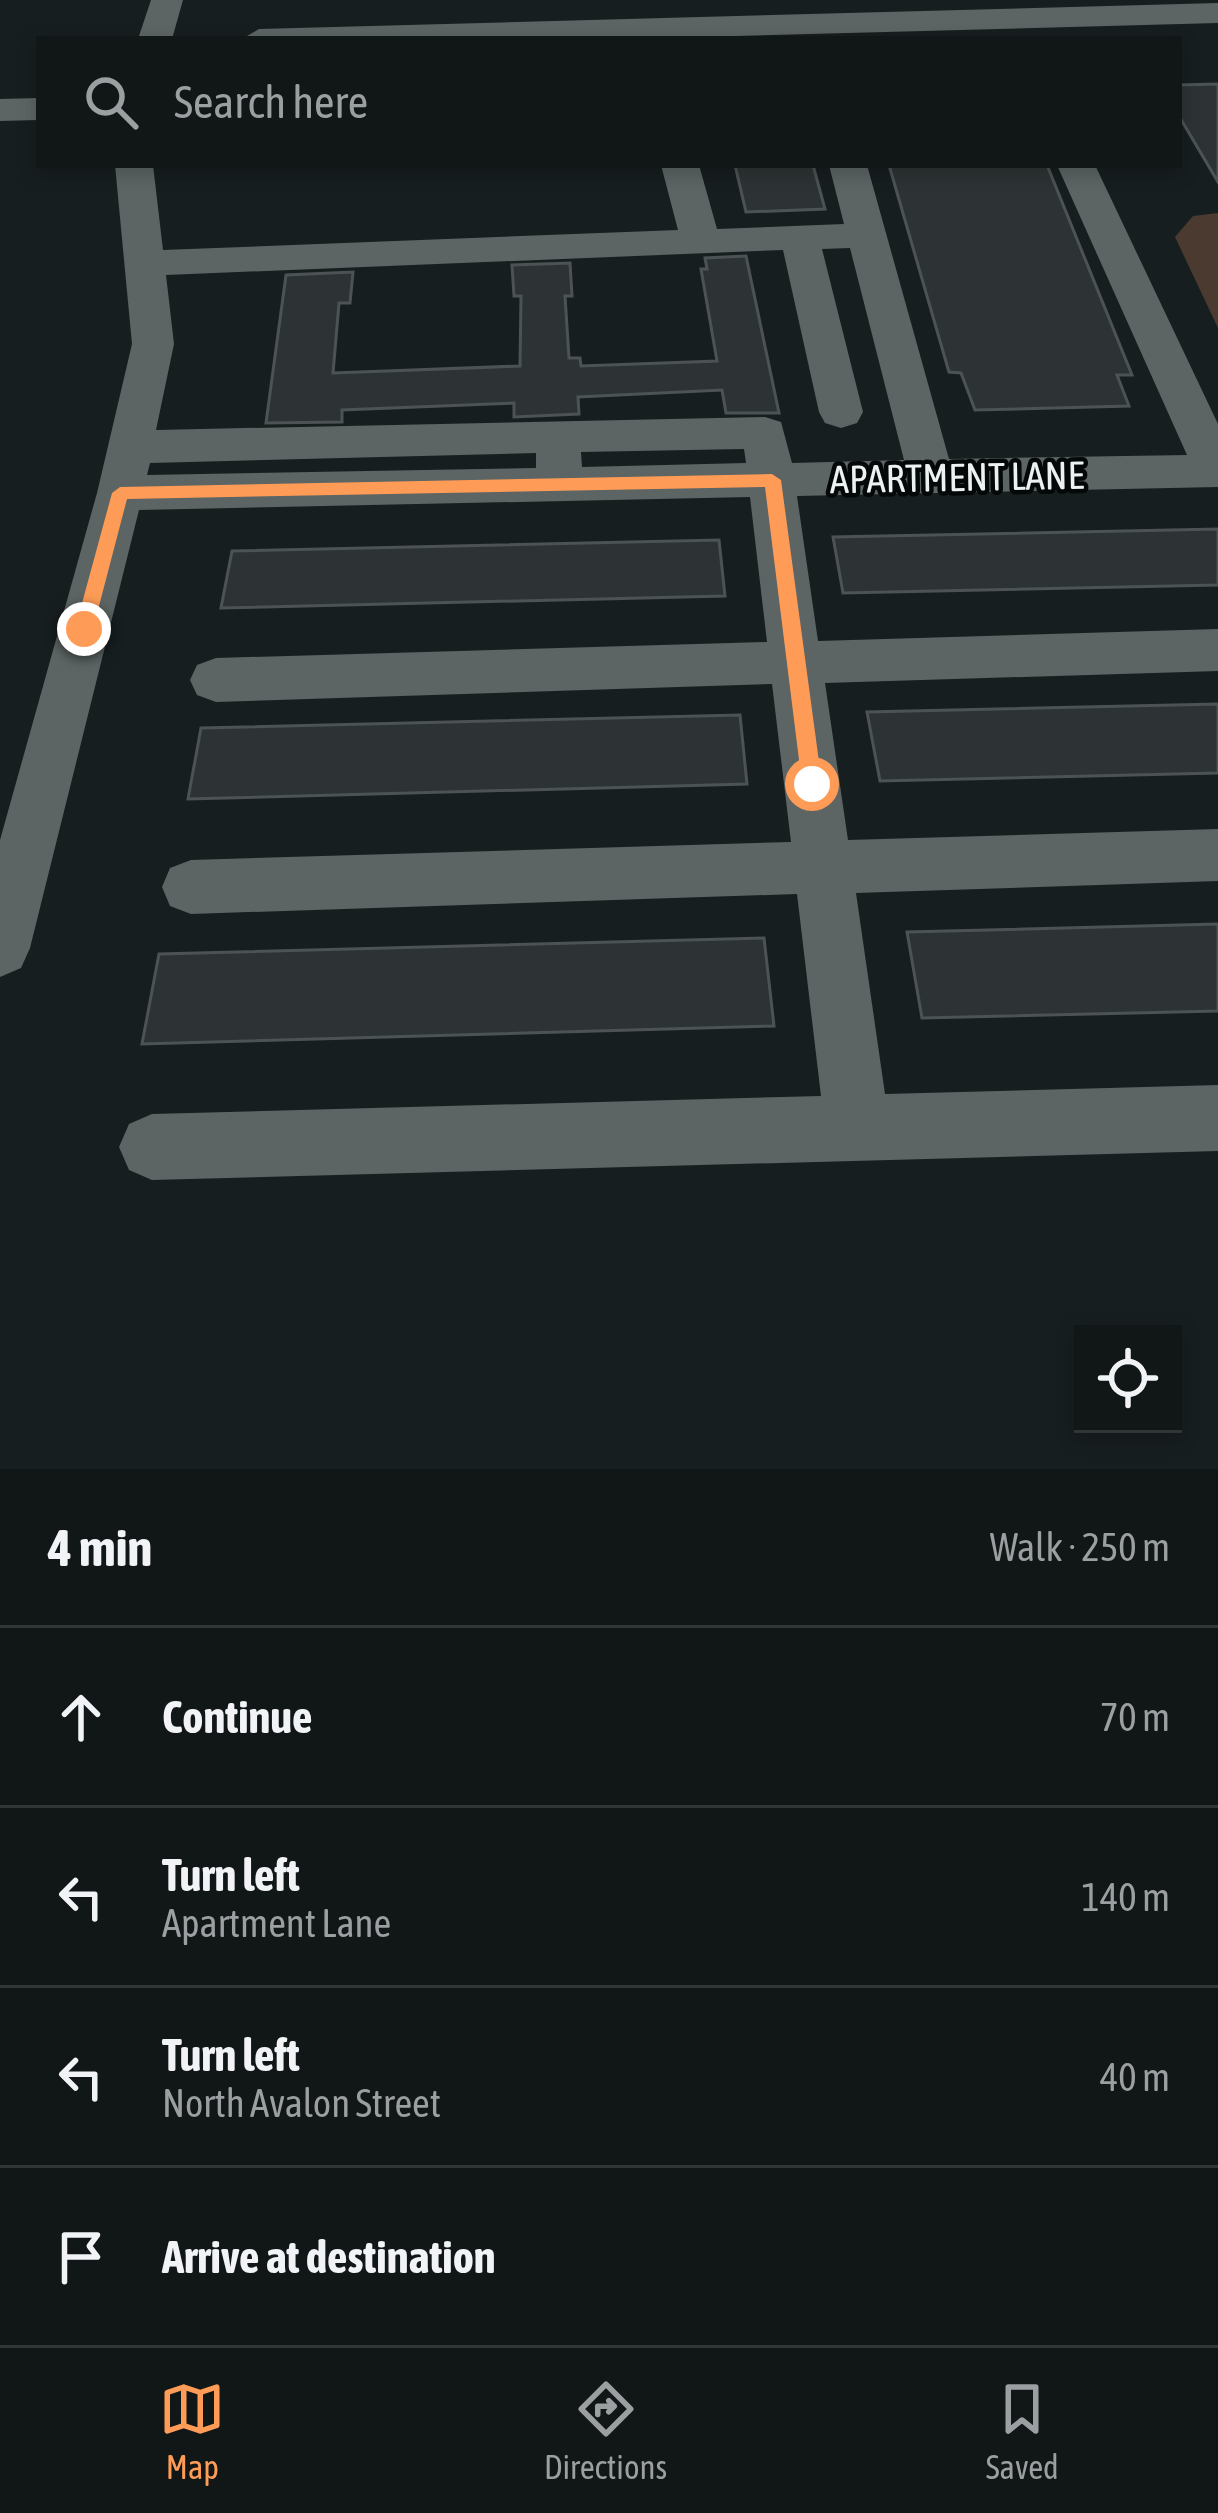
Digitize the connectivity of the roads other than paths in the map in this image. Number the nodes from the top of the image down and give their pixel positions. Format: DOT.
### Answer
graph roads {
  1 [pos="167,0"];
  2 [pos="923,11"];
  3 [pos="1218,13"];
  4 [pos="1065,19"];
  5 [pos="805,22"];
  6 [pos="1014,29"];
  7 [pos="669,34"];
  8 [pos="1175,34"];
  9 [pos="156,36"];
  10 [pos="505,36"];
  11 [pos="36,109"];
  12 [pos="0,110"];
  13 [pos="134,168"];
  14 [pos="681,168"];
  15 [pos="849,168"];
  16 [pos="1077,168"];
  17 [pos="867,236"];
  18 [pos="800,238"];
  19 [pos="701,242"];
  20 [pos="144,263"];
  21 [pos="913,410"];
  22 [pos="841,412"];
  23 [pos="558,436"];
  24 [pos="769,457"];
  25 [pos="125,470"];
  26 [pos="1217,471"];
  27 [pos="931,477"];
  28 [pos="560,484"];
  29 [pos="1218,650"];
  30 [pos="796,661"];
  31 [pos="216,680"];
  32 [pos="1218,855"];
  33 [pos="823,866"];
  34 [pos="191,887"];
  35 [pos="0,948"];
  36 [pos="1218,1118"];
  37 [pos="858,1131"];
  38 [pos="152,1147"];
  1 -- 9 [label="street"];
  2 -- 5 [label="street"];
  2 -- 6 [label="street"];
  3 -- 8 [label="street"];
  4 -- 6 [label="street"];
  4 -- 8 [label="street"];
  5 -- 7 [label="street"];
  7 -- 10 [label="street"];
  11 -- 12 [label="street"];
  13 -- 20 [label="street"];
  14 -- 19 [label="street"];
  15 -- 17 [label="street"];
  16 -- 26 [label="street"];
  17 -- 18 [label="street"];
  17 -- 21 [label="street"];
  18 -- 19 [label="street"];
  18 -- 22 [label="street"];
  19 -- 20 [label="street"];
  20 -- 25 [label="street"];
  21 -- 22 [label="street"];
  21 -- 27 [label="street"];
  22 -- 24 [label="street"];
  23 -- 24 [label="street"];
  23 -- 25 [label="street"];
  23 -- 28 [label="street"];
  24 -- 27 [label="street, APARTMENT LANE"];
  24 -- 28 [label="street, APARTMENT LANE"];
  24 -- 30 [label="street"];
  25 -- 28 [label="street, APARTMENT LANE"];
  25 -- 35 [label="street"];
  26 -- 27 [label="street, APARTMENT LANE"];
  29 -- 30 [label="street"];
  30 -- 31 [label="street"];
  30 -- 33 [label="street"];
  32 -- 33 [label="street"];
  33 -- 34 [label="street"];
  33 -- 37 [label="street"];
  36 -- 37 [label="street"];
  37 -- 38 [label="street"];
}
